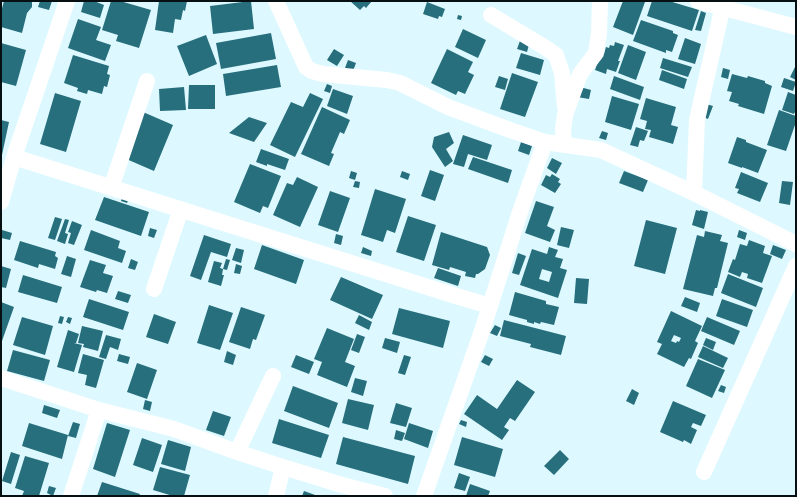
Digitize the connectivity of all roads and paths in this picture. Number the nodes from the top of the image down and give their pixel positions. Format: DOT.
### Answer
graph roads {
  1 [pos="68,1"];
  2 [pos="276,1"];
  3 [pos="600,1"];
  4 [pos="698,1"];
  5 [pos="724,4"];
  6 [pos="491,15"];
  7 [pos="796,27"];
  8 [pos="147,81"];
  9 [pos="565,115"];
  10 [pos="545,142"];
  11 [pos="564,144"];
  12 [pos="14,157"];
  13 [pos="111,188"];
  14 [pos="694,193"];
  15 [pos="1,202"];
  16 [pos="181,210"];
  17 [pos="796,244"];
  18 [pos="796,266"];
  19 [pos="154,289"];
  20 [pos="490,306"];
  21 [pos="273,376"];
  22 [pos="1,378"];
  23 [pos="99,410"];
  24 [pos="237,452"];
  25 [pos="283,467"];
  26 [pos="704,472"];
  27 [pos="71,496"];
  28 [pos="276,496"];
  29 [pos="385,496"];
  30 [pos="424,496"];
  1 -- 12 [label="street"];
  2 -- 10 [label="street"];
  3 -- 9 [label="street"];
  4 -- 5 [label="street"];
  5 -- 7 [label="street"];
  5 -- 14 [label="street"];
  6 -- 9 [label="street"];
  8 -- 13 [label="street"];
  9 -- 11 [label="street"];
  10 -- 11 [label="street"];
  10 -- 20 [label="street"];
  11 -- 14 [label="street"];
  12 -- 13 [label="street"];
  12 -- 15 [label="street"];
  13 -- 16 [label="street"];
  14 -- 17 [label="street"];
  16 -- 19 [label="street"];
  16 -- 20 [label="street"];
  18 -- 26 [label="street"];
  20 -- 30 [label="street"];
  21 -- 24 [label="street"];
  22 -- 23 [label="street"];
  23 -- 24 [label="street"];
  23 -- 27 [label="street"];
  24 -- 25 [label="street"];
  25 -- 28 [label="street"];
  25 -- 29 [label="street"];
}
